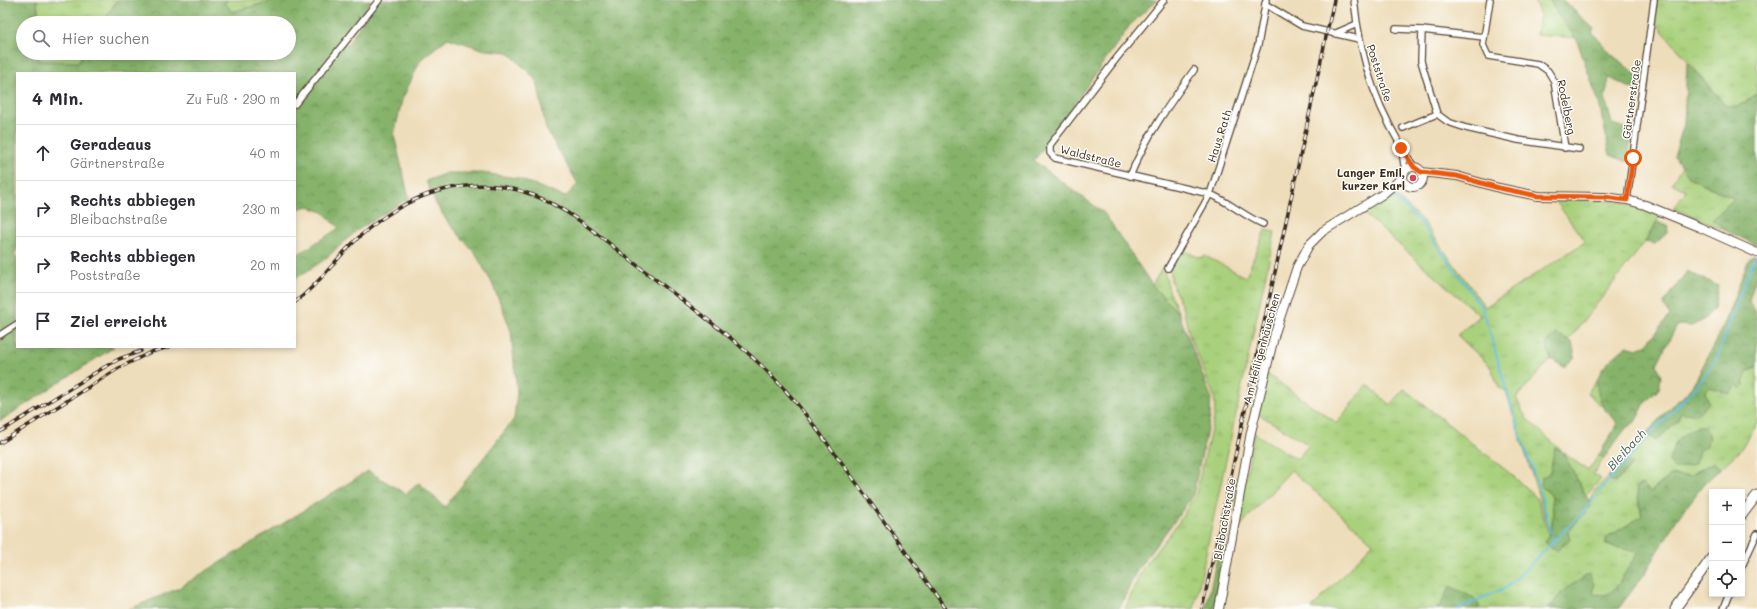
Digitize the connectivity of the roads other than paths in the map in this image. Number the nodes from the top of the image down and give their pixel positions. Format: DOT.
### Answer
graph roads {
  1 [pos="380,0"];
  2 [pos="1164,0"];
  3 [pos="1354,0"];
  4 [pos="1490,0"];
  5 [pos="1654,0"];
  6 [pos="1265,2"];
  7 [pos="1357,24"];
  8 [pos="1396,28"];
  9 [pos="1422,30"];
  10 [pos="1334,34"];
  11 [pos="1484,37"];
  12 [pos="1359,39"];
  13 [pos="1194,70"];
  14 [pos="296,103"];
  15 [pos="1437,114"];
  16 [pos="1403,128"];
  17 [pos="1401,148"];
  18 [pos="1565,148"];
  19 [pos="1579,149"];
  20 [pos="1414,167"];
  21 [pos="1421,172"];
  22 [pos="1404,174"];
  23 [pos="1444,174"];
  24 [pos="1130,176"];
  25 [pos="1422,181"];
  26 [pos="1407,185"];
  27 [pos="1210,194"];
  28 [pos="1383,194"];
  29 [pos="1627,200"];
  30 [pos="1263,224"];
  31 [pos="1757,253"];
  32 [pos="1168,268"];
  33 [pos="16,325"];
  34 [pos="0,336"];
  35 [pos="1251,432"];
  36 [pos="1757,495"];
  37 [pos="1754,505"];
  38 [pos="1745,512"];
  39 [pos="1757,534"];
  40 [pos="1709,561"];
  41 [pos="1744,561"];
  42 [pos="1728,597"];
  43 [pos="1219,609"];
  44 [pos="1675,609"];
  45 [pos="1723,609"];
  1 -- 14 [label="street"];
  2 -- 24 [label="street, Waldstraße"];
  3 -- 7 [label="street, Poststraße"];
  4 -- 11 [label="street, Rodelberg"];
  5 -- 29 [label="street, Gärtnerstraße"];
  6 -- 10 [label="street"];
  6 -- 27 [label="street, Haus Rath"];
  7 -- 10 [label="street"];
  7 -- 12 [label="street, Poststraße"];
  8 -- 9 [label="street"];
  9 -- 11 [label="street"];
  9 -- 15 [label="street"];
  10 -- 12 [label="street"];
  11 -- 18 [label="street, Rodelberg"];
  12 -- 17 [label="street, Poststraße"];
  13 -- 24 [label="street"];
  15 -- 16 [label="street"];
  15 -- 18 [label="street"];
  17 -- 20 [label="street, Poststraße"];
  17 -- 22 [label="street, Poststraße"];
  18 -- 19 [label="street"];
  20 -- 21 [label="main road"];
  20 -- 22 [label="main road"];
  21 -- 23 [label="main road"];
  21 -- 25 [label="main road"];
  22 -- 26 [label="main road"];
  22 -- 28 [label="main road, Am Heiligenhäuschen"];
  23 -- 25 [label="main road"];
  23 -- 29 [label="main road"];
  24 -- 27 [label="street, Waldstraße"];
  25 -- 26 [label="main road"];
  26 -- 28 [label="main road, Am Heiligenhäuschen"];
  27 -- 30 [label="street, Waldstraße"];
  27 -- 32 [label="street, Haus Rath"];
  28 -- 35 [label="main road, Am Heiligenhäuschen"];
  29 -- 31 [label="main road"];
  33 -- 34 [label="street"];
  35 -- 43 [label="main road, Bleibachstraße"];
  36 -- 37 [label="main road"];
  37 -- 38 [label="main road"];
  39 -- 41 [label="street"];
  40 -- 44 [label="main road"];
  42 -- 45 [label="street"];
}
